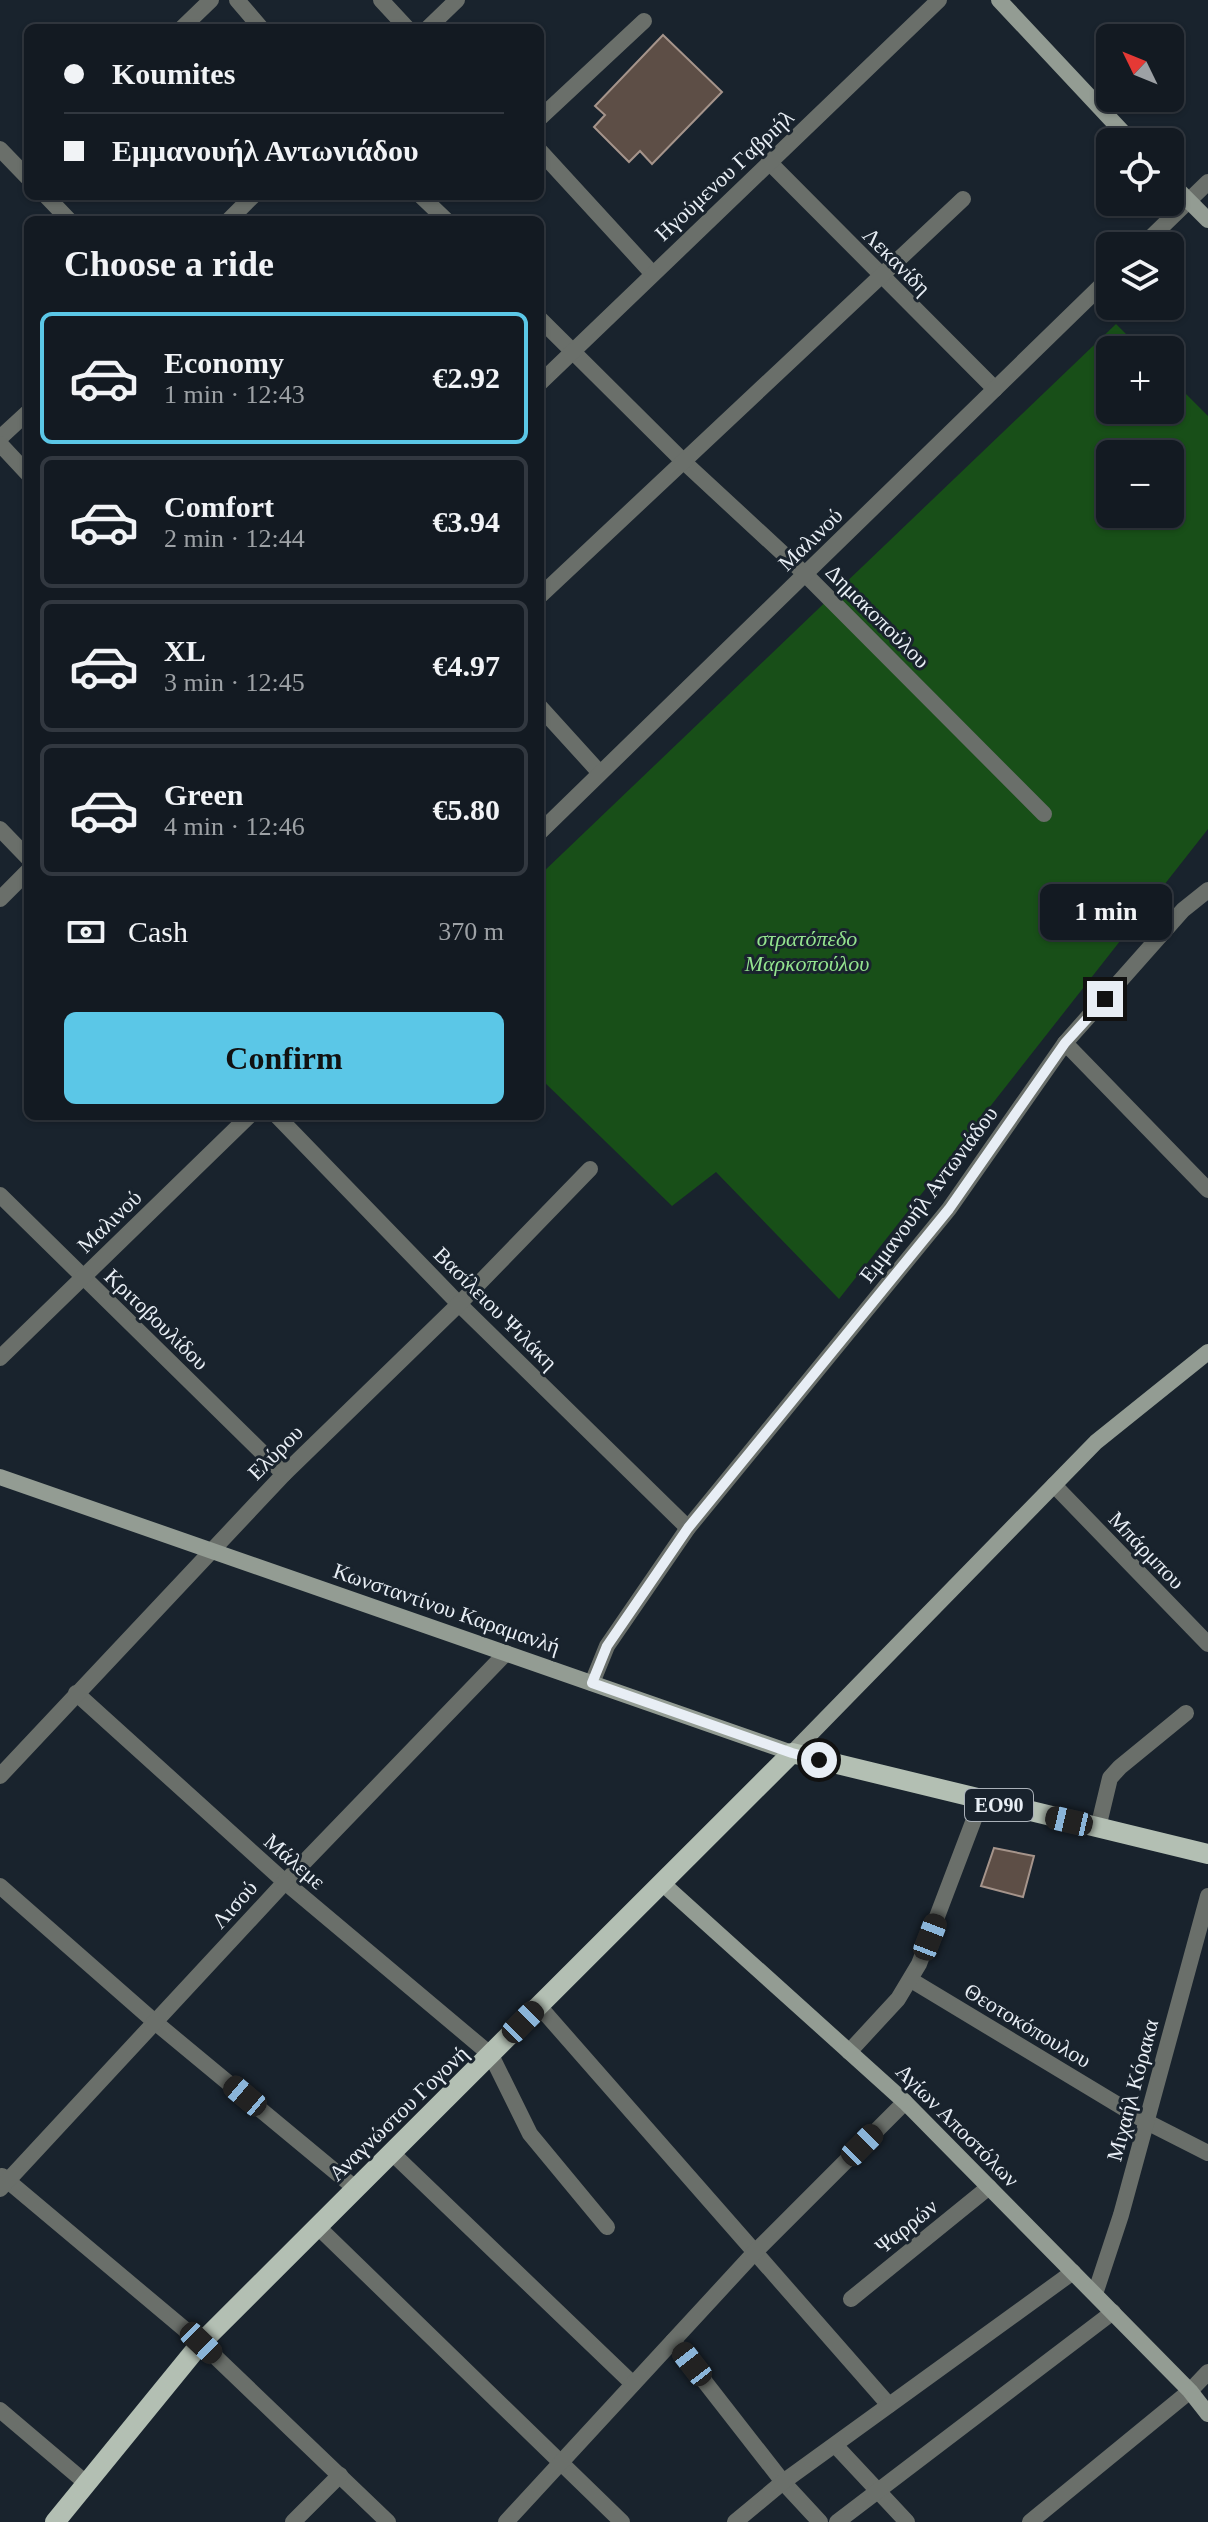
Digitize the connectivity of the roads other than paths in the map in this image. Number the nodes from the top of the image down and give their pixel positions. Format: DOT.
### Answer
graph roads {
  1 [pos="211,0"];
  2 [pos="237,0"];
  3 [pos="381,0"];
  4 [pos="457,0"];
  5 [pos="939,0"];
  6 [pos="999,0"];
  7 [pos="644,21"];
  8 [pos="186,24"];
  9 [pos="258,24"];
  10 [pos="403,24"];
  11 [pos="432,24"];
  12 [pos="544,114"];
  13 [pos="1119,128"];
  14 [pos="0,149"];
  15 [pos="544,155"];
  16 [pos="769,162"];
  17 [pos="24,173"];
  18 [pos="1208,182"];
  19 [pos="1184,197"];
  20 [pos="963,199"];
  21 [pos="50,200"];
  22 [pos="249,200"];
  23 [pos="425,200"];
  24 [pos="1188,201"];
  25 [pos="65,216"];
  26 [pos="233,216"];
  27 [pos="442,216"];
  28 [pos="1208,220"];
  29 [pos="1156,232"];
  30 [pos="652,273"];
  31 [pos="880,276"];
  32 [pos="1096,291"];
  33 [pos="544,323"];
  34 [pos="571,352"];
  35 [pos="544,379"];
  36 [pos="995,389"];
  37 [pos="24,416"];
  38 [pos="0,441"];
  39 [pos="684,462"];
  40 [pos="24,469"];
  41 [pos="805,574"];
  42 [pos="544,592"];
  43 [pos="544,711"];
  44 [pos="600,773"];
  45 [pos="1044,814"];
  46 [pos="544,828"];
  47 [pos="0,829"];
  48 [pos="24,854"];
  49 [pos="24,875"];
  50 [pos="1208,890"];
  51 [pos="0,899"];
  52 [pos="1065,1043"];
  53 [pos="245,1120"];
  54 [pos="281,1120"];
  55 [pos="590,1169"];
  56 [pos="1208,1190"];
  57 [pos="0,1195"];
  58 [pos="83,1277"];
  59 [pos="459,1304"];
  60 [pos="1208,1352"];
  61 [pos="0,1358"];
  62 [pos="284,1474"];
  63 [pos="0,1477"];
  64 [pos="1054,1485"];
  65 [pos="688,1528"];
  66 [pos="210,1550"];
  67 [pos="1208,1644"];
  68 [pos="506,1653"];
  69 [pos="592,1683"];
  70 [pos="76,1693"];
  71 [pos="1186,1713"];
  72 [pos="792,1753"];
  73 [pos="0,1776"];
  74 [pos="981,1801"];
  75 [pos="1098,1828"];
  76 [pos="1208,1854"];
  77 [pos="285,1882"];
  78 [pos="662,1883"];
  79 [pos="0,1886"];
  80 [pos="1208,1896"];
  81 [pos="911,1980"];
  82 [pos="539,2006"];
  83 [pos="156,2023"];
  84 [pos="849,2052"];
  85 [pos="491,2055"];
  86 [pos="905,2102"];
  87 [pos="1145,2121"];
  88 [pos="391,2152"];
  89 [pos="1208,2153"];
  90 [pos="3,2182"];
  91 [pos="989,2187"];
  92 [pos="355,2188"];
  93 [pos="317,2226"];
  94 [pos="607,2227"];
  95 [pos="755,2252"];
  96 [pos="1073,2272"];
  97 [pos="1095,2294"];
  98 [pos="851,2299"];
  99 [pos="1113,2312"];
  100 [pos="673,2341"];
  101 [pos="201,2343"];
  102 [pos="1208,2372"];
  103 [pos="633,2384"];
  104 [pos="1190,2391"];
  105 [pos="889,2405"];
  106 [pos="0,2410"];
  107 [pos="1208,2414"];
  108 [pos="835,2445"];
  109 [pos="560,2464"];
  110 [pos="340,2475"];
  111 [pos="783,2482"];
  112 [pos="86,2483"];
  113 [pos="878,2491"];
  114 [pos="55,2522"];
  115 [pos="293,2522"];
  116 [pos="388,2522"];
  117 [pos="506,2522"];
  118 [pos="622,2522"];
  119 [pos="735,2522"];
  120 [pos="820,2522"];
  121 [pos="837,2522"];
  122 [pos="907,2522"];
  123 [pos="1030,2522"];
  1 -- 8 [label="street"];
  2 -- 9 [label="street"];
  3 -- 10 [label="street"];
  4 -- 11 [label="street"];
  5 -- 16 [label="street, Ηγούμενου Γαβριήλ"];
  6 -- 13 [label="street"];
  7 -- 12 [label="street"];
  14 -- 17 [label="street"];
  15 -- 30 [label="street"];
  16 -- 30 [label="street, Ηγούμενου Γαβριήλ"];
  16 -- 31 [label="street, Λεκανίδη"];
  18 -- 24 [label="street"];
  19 -- 24 [label="street"];
  20 -- 31 [label="street"];
  21 -- 25 [label="street"];
  22 -- 26 [label="street"];
  23 -- 27 [label="street"];
  24 -- 28 [label="street"];
  24 -- 29 [label="street"];
  30 -- 34 [label="street, Ηγούμενου Γαβριήλ"];
  31 -- 36 [label="street, Λεκανίδη"];
  31 -- 39 [label="street"];
  32 -- 36 [label="street, Μαλινού"];
  33 -- 34 [label="street, Δημακοπούλου"];
  34 -- 35 [label="street, Ηγούμενου Γαβριήλ"];
  34 -- 39 [label="street, Δημακοπούλου"];
  36 -- 41 [label="street, Μαλινού"];
  37 -- 38 [label="street"];
  38 -- 40 [label="street"];
  39 -- 41 [label="street, Δημακοπούλου"];
  39 -- 42 [label="street"];
  41 -- 44 [label="street, Μαλινού"];
  41 -- 45 [label="street, Δημακοπούλου"];
  43 -- 44 [label="street"];
  44 -- 46 [label="street, Μαλινού"];
  47 -- 48 [label="street"];
  49 -- 51 [label="street"];
  50 -- 52 [label="street, Εμμανουήλ Αντωνιάδου"];
  52 -- 56 [label="street"];
  52 -- 65 [label="street, Εμμανουήλ Αντωνιάδου"];
  53 -- 58 [label="street, Μαλινού"];
  54 -- 59 [label="street, Βασίλειου Ψιλάκη"];
  55 -- 59 [label="street, Ελύρου"];
  57 -- 58 [label="street, Κριτοβουλίδου"];
  58 -- 61 [label="street, Μαλινού"];
  58 -- 62 [label="street, Κριτοβουλίδου"];
  59 -- 62 [label="street, Ελύρου"];
  59 -- 65 [label="street, Βασίλειου Ψιλάκη"];
  60 -- 64 [label="street"];
  62 -- 66 [label="street, Ελύρου"];
  63 -- 66 [label="street, Κωνσταντίνου Καραμανλή / ΕΟ90"];
  64 -- 67 [label="street, Μπάρμπου"];
  64 -- 72 [label="street"];
  65 -- 69 [label="street, Εμμανουήλ Αντωνιάδου"];
  66 -- 68 [label="street, Κωνσταντίνου Καραμανλή / ΕΟ90"];
  66 -- 70 [label="street, Ελύρου"];
  68 -- 69 [label="street, Κωνσταντίνου Καραμανλή / ΕΟ90"];
  68 -- 77 [label="street, Λισού"];
  69 -- 72 [label="street, Κωνσταντίνου Καραμανλή / ΕΟ90"];
  70 -- 73 [label="street, Ελύρου"];
  70 -- 77 [label="street, Μάλεμε"];
  71 -- 75 [label="street"];
  72 -- 74 [label="main road, Κωνσταντίνου Καραμανλή / ΕΟ90"];
  72 -- 78 [label="main road, Αναγνώστου Γογονή"];
  74 -- 75 [label="main road, Κωνσταντίνου Καραμανλή / ΕΟ90"];
  74 -- 81 [label="street"];
  75 -- 76 [label="main road, Κωνσταντίνου Καραμανλή / ΕΟ90"];
  77 -- 83 [label="street, Λισού"];
  77 -- 85 [label="street, Μάλεμε"];
  78 -- 82 [label="main road, Αναγνώστου Γογονή"];
  78 -- 84 [label="street, Αγίων Αποστόλων"];
  79 -- 83 [label="street"];
  80 -- 87 [label="street, Μιχαήλ Κόρακα"];
  81 -- 84 [label="street"];
  81 -- 87 [label="street, Θεοτοκόπουλου"];
  82 -- 85 [label="main road, Αναγνώστου Γογονή"];
  82 -- 95 [label="street"];
  83 -- 90 [label="street, Λισού"];
  83 -- 92 [label="street"];
  84 -- 86 [label="street, Αγίων Αποστόλων"];
  85 -- 88 [label="main road, Αναγνώστου Γογονή"];
  85 -- 94 [label="street"];
  86 -- 91 [label="street, Αγίων Αποστόλων"];
  86 -- 95 [label="street"];
  87 -- 89 [label="street, Θεοτοκόπουλου"];
  87 -- 97 [label="street, Μιχαήλ Κόρακα"];
  88 -- 92 [label="main road, Αναγνώστου Γογονή"];
  88 -- 103 [label="street"];
  90 -- 101 [label="street"];
  91 -- 96 [label="street, Αγίων Αποστόλων"];
  91 -- 98 [label="street, Ψαρρών"];
  92 -- 93 [label="main road, Αναγνώστου Γογονή"];
  93 -- 101 [label="main road, Αναγνώστου Γογονή"];
  93 -- 109 [label="street"];
  95 -- 100 [label="street"];
  95 -- 105 [label="street"];
  96 -- 97 [label="street, Αγίων Αποστόλων"];
  96 -- 105 [label="street"];
  97 -- 99 [label="street, Αγίων Αποστόλων"];
  99 -- 104 [label="street, Αγίων Αποστόλων"];
  99 -- 113 [label="street"];
  100 -- 103 [label="street"];
  100 -- 111 [label="street"];
  101 -- 110 [label="street"];
  101 -- 112 [label="main road, Αναγνώστου Γογονή"];
  102 -- 104 [label="street"];
  103 -- 109 [label="street"];
  104 -- 107 [label="street, Αγίων Αποστόλων"];
  104 -- 123 [label="street"];
  105 -- 108 [label="street"];
  106 -- 112 [label="street"];
  108 -- 111 [label="street"];
  108 -- 113 [label="street"];
  109 -- 117 [label="street"];
  109 -- 118 [label="street"];
  110 -- 115 [label="street"];
  110 -- 116 [label="street"];
  111 -- 119 [label="street"];
  111 -- 120 [label="street"];
  112 -- 114 [label="main road, Αναγνώστου Γογονή"];
  113 -- 121 [label="street"];
  113 -- 122 [label="street"];
}
